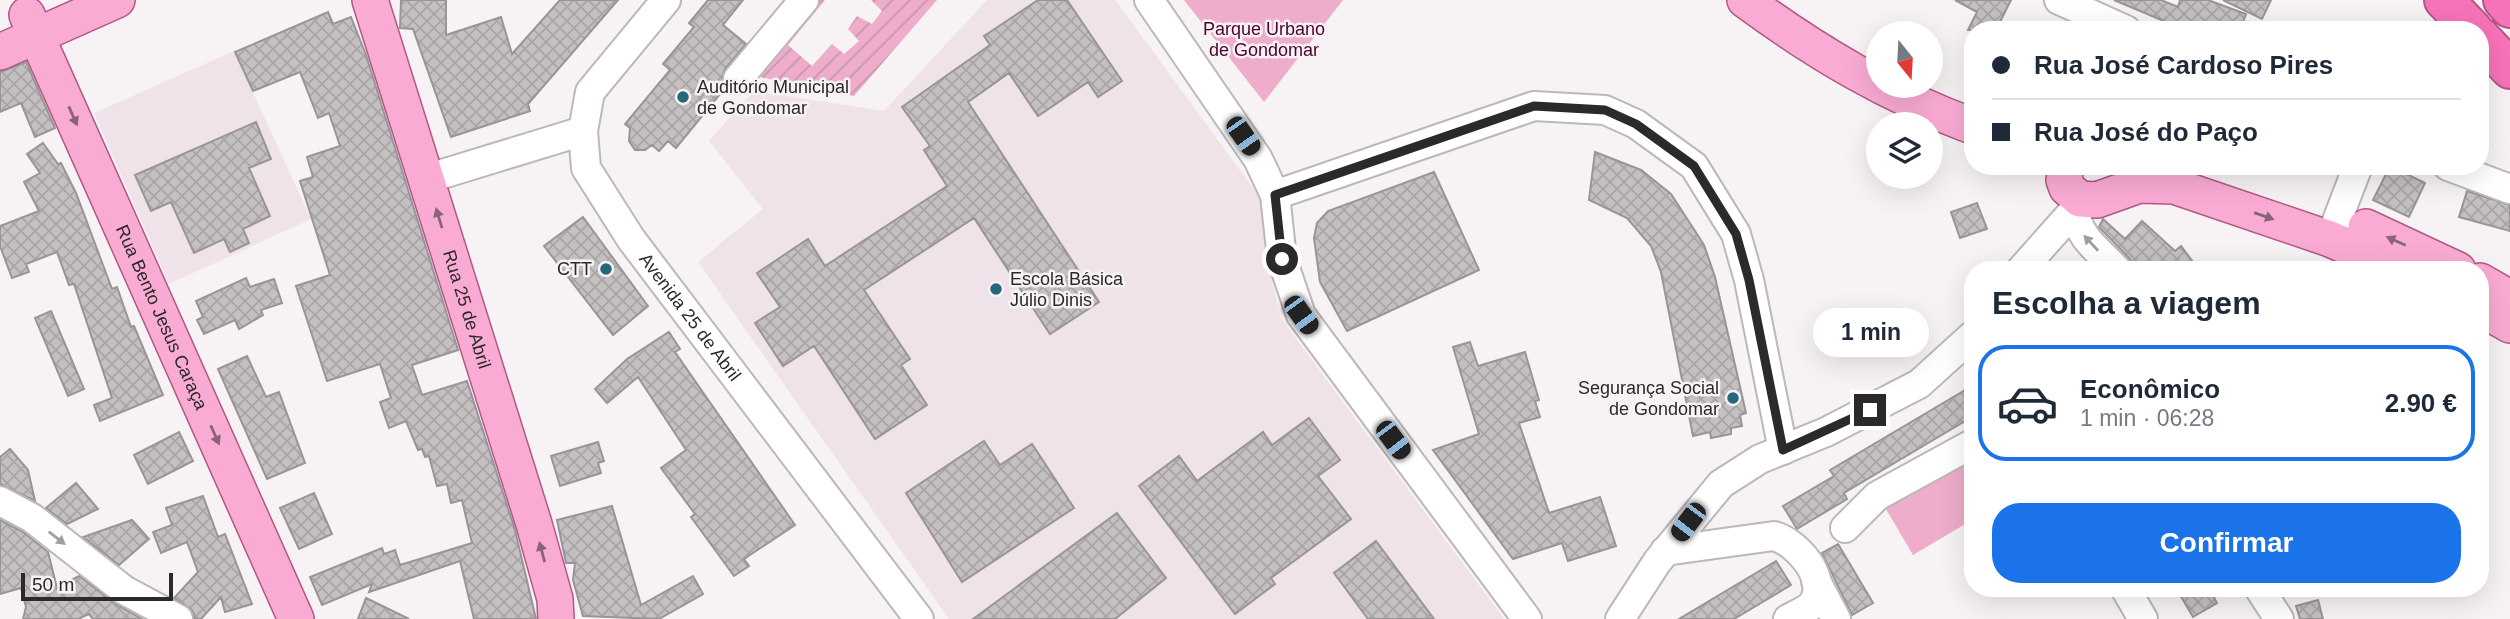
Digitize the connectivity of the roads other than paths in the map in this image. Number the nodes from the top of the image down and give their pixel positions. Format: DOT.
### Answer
graph roads {
  1 [pos="64,0"];
  2 [pos="117,0"];
  3 [pos="370,0"];
  4 [pos="666,0"];
  5 [pos="804,0"];
  6 [pos="1149,0"];
  7 [pos="2059,0"];
  8 [pos="2444,0"];
  9 [pos="2503,0"];
  10 [pos="1750,1"];
  11 [pos="2510,8"];
  12 [pos="2106,21"];
  13 [pos="2464,21"];
  14 [pos="21,26"];
  15 [pos="2489,47"];
  16 [pos="0,52"];
  17 [pos="2510,69"];
  18 [pos="738,79"];
  19 [pos="1964,122"];
  20 [pos="583,131"];
  21 [pos="2194,175"];
  22 [pos="2355,175"];
  23 [pos="2472,175"];
  24 [pos="426,179"];
  25 [pos="2079,184"];
  26 [pos="2510,189"];
  27 [pos="1275,195"];
  28 [pos="2334,228"];
  29 [pos="2029,261"];
  30 [pos="2108,261"];
  31 [pos="2387,261"];
  32 [pos="2431,261"];
  33 [pos="2489,286"];
  34 [pos="2510,298"];
  35 [pos="2489,313"];
  36 [pos="2510,325"];
  37 [pos="1964,343"];
  38 [pos="1964,448"];
  39 [pos="1783,450"];
  40 [pos="0,501"];
  41 [pos="1845,528"];
  42 [pos="1665,551"];
  43 [pos="1816,581"];
  44 [pos="280,583"];
  45 [pos="2130,597"];
  46 [pos="2265,597"];
  47 [pos="178,619"];
  48 [pos="280,619"];
  49 [pos="296,619"];
  50 [pos="556,619"];
  51 [pos="919,619"];
  52 [pos="1527,619"];
  53 [pos="1620,619"];
  54 [pos="1788,619"];
  55 [pos="1836,619"];
  56 [pos="2143,619"];
  57 [pos="2279,619"];
  1 -- 14 [label="main road"];
  2 -- 14 [label="main road"];
  3 -- 24 [label="main road, Rua 25 de Abril"];
  4 -- 20 [label="street, Avenida 25 de Abril"];
  5 -- 18 [label="street"];
  6 -- 27 [label="street"];
  7 -- 12 [label="street"];
  8 -- 13 [label="highway"];
  9 -- 11 [label="highway"];
  10 -- 19 [label="main road"];
  14 -- 16 [label="main road"];
  14 -- 44 [label="main road, Rua Bento Jesus Caraça, one-way"];
  15 -- 17 [label="highway"];
  20 -- 24 [label="street"];
  20 -- 51 [label="street, Avenida 25 de Abril"];
  21 -- 28 [label="main road"];
  22 -- 28 [label="street"];
  23 -- 26 [label="street"];
  50 -- 24 [label="main road, Rua 25 de Abril, one-way"];
  25 -- 28 [label="main road, one-way"];
  25 -- 29 [label="street"];
  30 -- 25 [label="street, one-way"];
  27 -- 39 [label="street"];
  27 -- 52 [label="street"];
  28 -- 31 [label="main road"];
  32 -- 28 [label="main road, one-way"];
  33 -- 34 [label="main road"];
  35 -- 36 [label="main road"];
  37 -- 39 [label="street"];
  38 -- 41 [label="street"];
  39 -- 42 [label="street"];
  40 -- 47 [label="street, one-way"];
  42 -- 43 [label="street"];
  42 -- 53 [label="street"];
  43 -- 54 [label="street"];
  43 -- 55 [label="street"];
  44 -- 48 [label="street"];
  44 -- 49 [label="main road, Rua Bento Jesus Caraça"];
  45 -- 56 [label="street"];
  46 -- 57 [label="street"];
}
